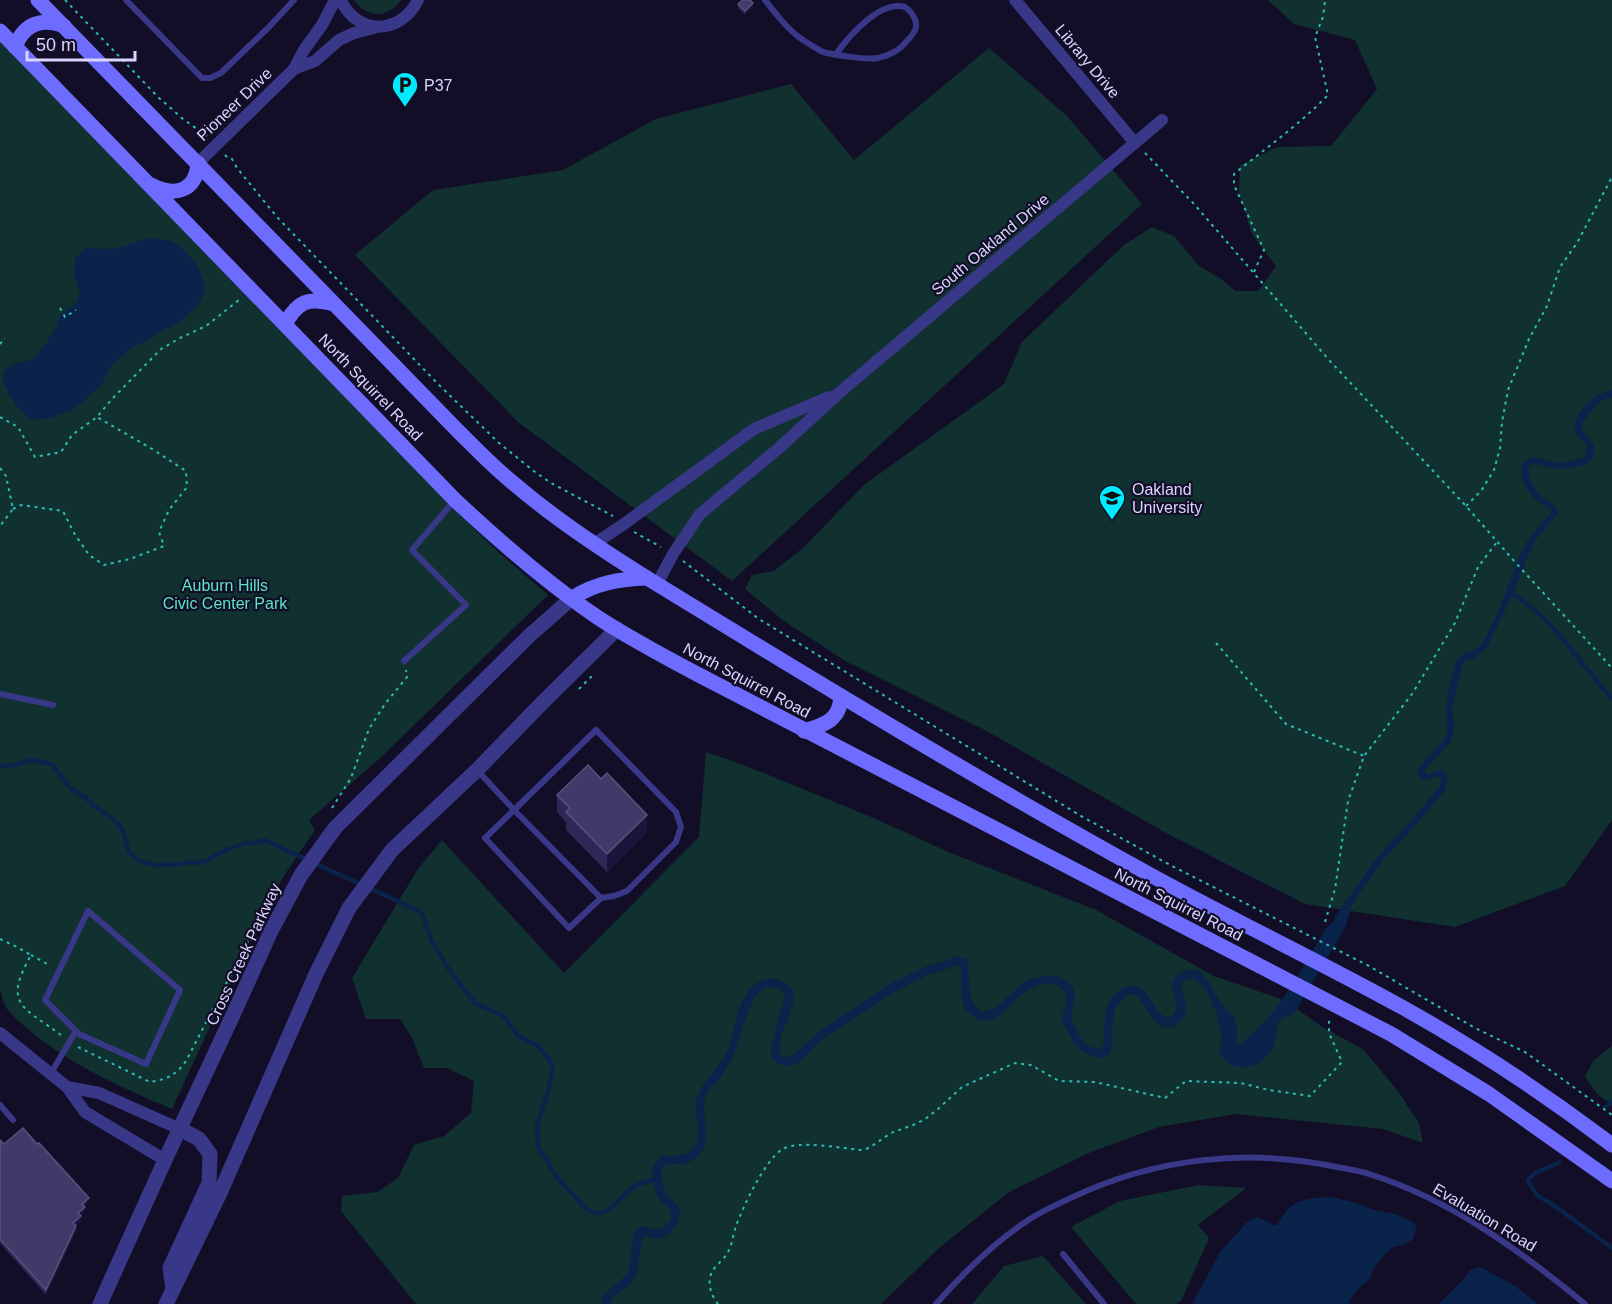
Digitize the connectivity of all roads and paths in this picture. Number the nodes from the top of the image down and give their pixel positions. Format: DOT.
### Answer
graph roads {
  1 [pos="38,0"];
  2 [pos="65,0"];
  3 [pos="126,0"];
  4 [pos="294,0"];
  5 [pos="335,0"];
  6 [pos="340,0"];
  7 [pos="417,0"];
  8 [pos="765,0"];
  9 [pos="1015,0"];
  10 [pos="1325,0"];
  11 [pos="64,26"];
  12 [pos="377,27"];
  13 [pos="0,31"];
  14 [pos="15,47"];
  15 [pos="836,54"];
  16 [pos="294,69"];
  17 [pos="1162,120"];
  18 [pos="204,133"];
  19 [pos="1135,143"];
  20 [pos="228,158"];
  21 [pos="198,163"];
  22 [pos="1612,177"];
  23 [pos="148,184"];
  24 [pos="1254,273"];
  25 [pos="250,289"];
  26 [pos="334,304"];
  27 [pos="60,308"];
  28 [pos="76,310"];
  29 [pos="285,324"];
  30 [pos="5,338"];
  31 [pos="0,344"];
  32 [pos="838,393"];
  33 [pos="0,417"];
  34 [pos="98,417"];
  35 [pos="0,468"];
  36 [pos="455,500"];
  37 [pos="1466,506"];
  38 [pos="13,509"];
  39 [pos="616,518"];
  40 [pos="0,526"];
  41 [pos="632,531"];
  42 [pos="1497,542"];
  43 [pos="594,544"];
  44 [pos="665,549"];
  45 [pos="681,560"];
  46 [pos="652,581"];
  47 [pos="572,598"];
  48 [pos="617,629"];
  49 [pos="1216,643"];
  50 [pos="404,661"];
  51 [pos="1612,668"];
  52 [pos="0,694"];
  53 [pos="841,696"];
  54 [pos="53,705"];
  55 [pos="804,731"];
  56 [pos="1364,756"];
  57 [pos="477,770"];
  58 [pos="514,810"];
  59 [pos="328,814"];
  60 [pos="601,898"];
  61 [pos="258,922"];
  62 [pos="1325,922"];
  63 [pos="0,939"];
  64 [pos="31,955"];
  65 [pos="60,970"];
  66 [pos="1343,1009"];
  67 [pos="76,1031"];
  68 [pos="0,1033"];
  69 [pos="70,1041"];
  70 [pos="51,1073"];
  71 [pos="67,1087"];
  72 [pos="0,1105"];
  73 [pos="1612,1115"];
  74 [pos="13,1120"];
  75 [pos="180,1129"];
  76 [pos="1612,1145"];
  77 [pos="165,1160"];
  78 [pos="1612,1181"];
  79 [pos="1063,1254"];
  80 [pos="173,1289"];
  81 [pos="100,1304"];
  82 [pos="166,1304"];
  83 [pos="718,1304"];
  84 [pos="936,1304"];
  85 [pos="1104,1304"];
  86 [pos="1585,1304"];
  1 -- 11 [label="main road, North Squirrel Road"];
  2 -- 18 [label="path"];
  3 -- 4 [label="lane"];
  5 -- 16 [label="street, Pioneer Drive"];
  6 -- 12 [label="street"];
  7 -- 12 [label="street, Pioneer Drive"];
  8 -- 15 [label="lane"];
  9 -- 19 [label="street, Library Drive"];
  10 -- 24 [label="path"];
  11 -- 14 [label="main road"];
  11 -- 21 [label="main road, North Squirrel Road"];
  12 -- 16 [label="street, Pioneer Drive"];
  13 -- 14 [label="main road, North Squirrel Road"];
  14 -- 23 [label="main road, North Squirrel Road"];
  15 -- 15 [label="lane"];
  16 -- 21 [label="street, Pioneer Drive"];
  17 -- 19 [label="street, South Oakland Drive"];
  19 -- 24 [label="path"];
  19 -- 32 [label="street, South Oakland Drive"];
  20 -- 39 [label="path"];
  21 -- 23 [label="main road"];
  21 -- 26 [label="main road, North Squirrel Road"];
  22 -- 37 [label="path"];
  23 -- 25 [label="main road, North Squirrel Road"];
  24 -- 37 [label="path"];
  25 -- 29 [label="main road, North Squirrel Road"];
  25 -- 34 [label="path"];
  26 -- 29 [label="main road"];
  26 -- 43 [label="main road, North Squirrel Road"];
  27 -- 28 [label="path"];
  29 -- 36 [label="main road, North Squirrel Road"];
  30 -- 31 [label="path"];
  32 -- 43 [label="street, South Oakland Drive"];
  32 -- 46 [label="street, South Oakland Drive"];
  33 -- 34 [label="path"];
  34 -- 38 [label="path"];
  35 -- 38 [label="path"];
  36 -- 47 [label="main road, North Squirrel Road"];
  36 -- 50 [label="lane"];
  37 -- 42 [label="path"];
  38 -- 40 [label="path"];
  41 -- 44 [label="path"];
  42 -- 51 [label="path"];
  42 -- 56 [label="path"];
  43 -- 46 [label="main road, North Squirrel Road"];
  45 -- 73 [label="path"];
  46 -- 47 [label="main road"];
  46 -- 53 [label="main road, North Squirrel Road"];
  47 -- 48 [label="main road, North Squirrel Road"];
  47 -- 75 [label="street, Cross Creek Parkway"];
  48 -- 55 [label="main road, North Squirrel Road"];
  48 -- 57 [label="street"];
  49 -- 56 [label="path"];
  50 -- 59 [label="path"];
  52 -- 54 [label="lane"];
  53 -- 55 [label="main road"];
  53 -- 76 [label="main road, North Squirrel Road"];
  55 -- 66 [label="main road, North Squirrel Road"];
  56 -- 62 [label="path"];
  57 -- 58 [label="lane"];
  57 -- 80 [label="street"];
  58 -- 60 [label="lane"];
  58 -- 60 [label="lane"];
  58 -- 60 [label="lane"];
  61 -- 69 [label="path"];
  63 -- 64 [label="path"];
  64 -- 65 [label="path"];
  64 -- 69 [label="path"];
  65 -- 67 [label="lane"];
  65 -- 67 [label="lane"];
  66 -- 78 [label="main road, North Squirrel Road"];
  66 -- 83 [label="path"];
  67 -- 69 [label="lane"];
  68 -- 70 [label="street"];
  69 -- 70 [label="lane"];
  70 -- 71 [label="street"];
  71 -- 75 [label="street"];
  71 -- 77 [label="street"];
  72 -- 74 [label="lane"];
  75 -- 77 [label="street, Cross Creek Parkway"];
  75 -- 80 [label="street"];
  77 -- 81 [label="street, Cross Creek Parkway"];
  79 -- 85 [label="lane"];
  80 -- 82 [label="street"];
  84 -- 86 [label="lane, Evaluation Road"];
}
